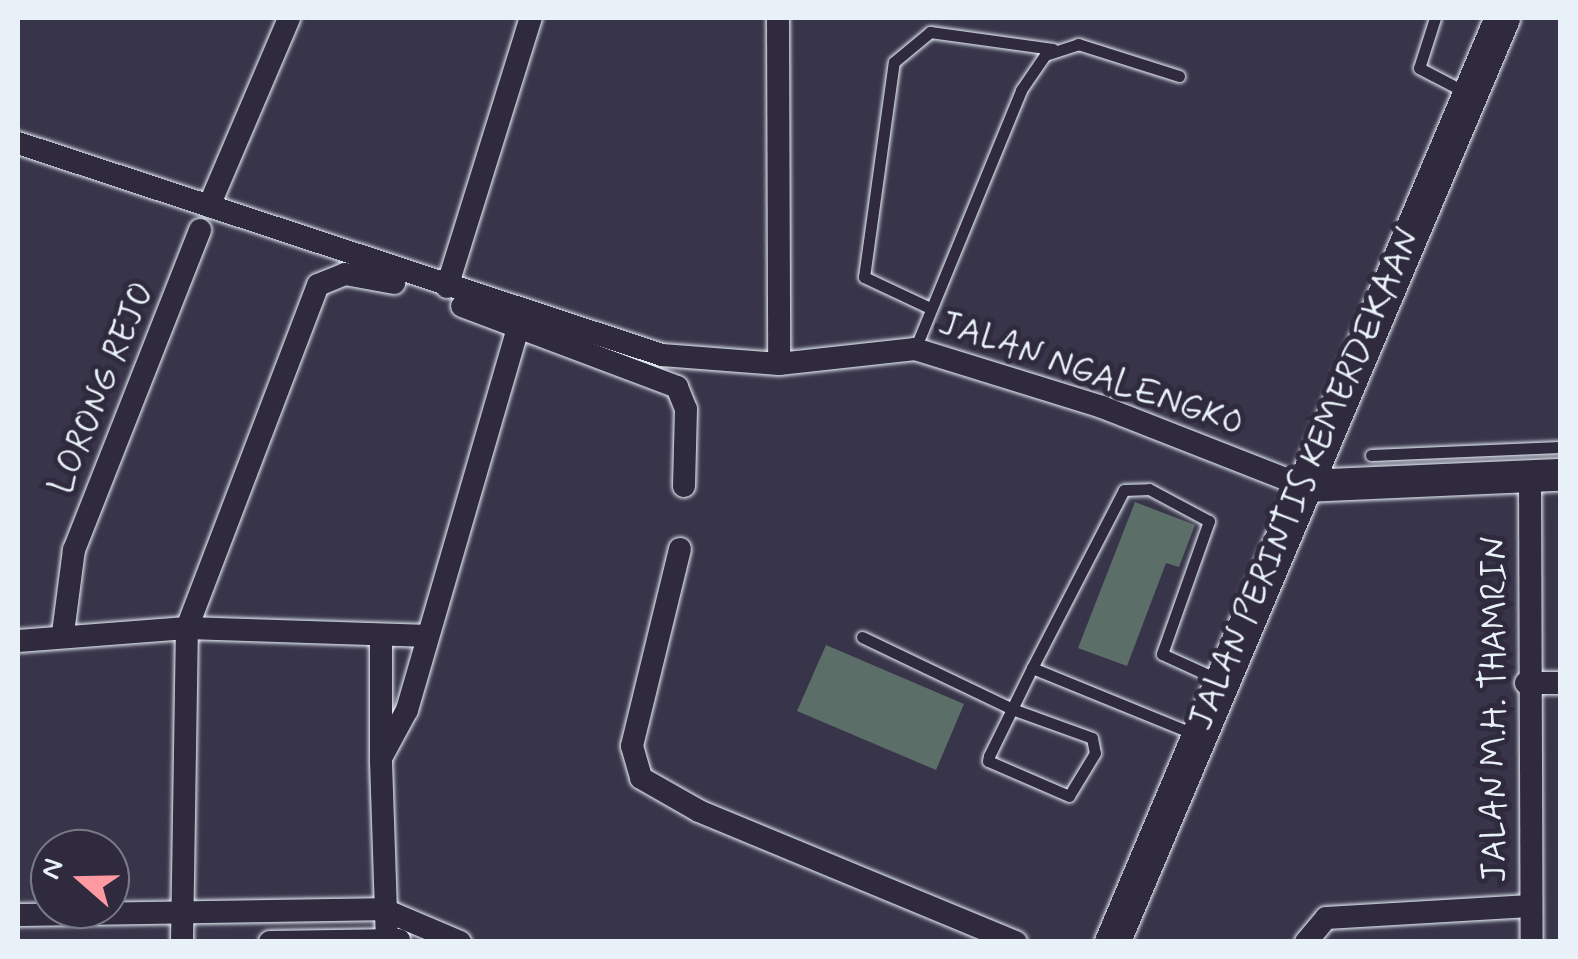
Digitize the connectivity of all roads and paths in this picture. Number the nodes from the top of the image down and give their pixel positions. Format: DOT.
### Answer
graph roads {
  1 [pos="290,18"];
  2 [pos="531,18"];
  3 [pos="778,18"];
  4 [pos="1435,18"];
  5 [pos="1502,18"];
  6 [pos="1053,50"];
  7 [pos="1179,76"];
  8 [pos="1467,94"];
  9 [pos="18,143"];
  10 [pos="209,206"];
  11 [pos="200,230"];
  12 [pos="447,287"];
  13 [pos="930,308"];
  14 [pos="517,332"];
  15 [pos="915,349"];
  16 [pos="778,364"];
  17 [pos="1560,447"];
  18 [pos="1371,454"];
  19 [pos="1545,475"];
  20 [pos="684,486"];
  21 [pos="1304,486"];
  22 [pos="680,549"];
  23 [pos="188,628"];
  24 [pos="63,632"];
  25 [pos="422,636"];
  26 [pos="862,637"];
  27 [pos="18,640"];
  28 [pos="381,640"];
  29 [pos="1032,668"];
  30 [pos="1220,680"];
  31 [pos="1526,683"];
  32 [pos="1560,684"];
  33 [pos="1012,708"];
  34 [pos="1198,735"];
  35 [pos="381,758"];
  36 [pos="1530,906"];
  37 [pos="382,910"];
  38 [pos="182,911"];
  39 [pos="18,916"];
  40 [pos="392,940"];
  41 [pos="182,942"];
  42 [pos="270,942"];
  43 [pos="460,942"];
  44 [pos="1016,942"];
  45 [pos="1112,942"];
  46 [pos="1306,942"];
  47 [pos="1532,942"];
  1 -- 10 [label="street"];
  2 -- 12 [label="street"];
  3 -- 16 [label="street"];
  4 -- 8 [label="lane"];
  5 -- 8 [label="main road, JALAN PERINTIS KEMERDEKAAN"];
  6 -- 7 [label="lane"];
  6 -- 13 [label="lane"];
  6 -- 13 [label="lane"];
  8 -- 21 [label="main road, JALAN PERINTIS KEMERDEKAAN"];
  9 -- 10 [label="street, JALAN NGALENGKO"];
  10 -- 12 [label="street, JALAN NGALENGKO"];
  11 -- 24 [label="street, LORONG REJO"];
  12 -- 16 [label="street, JALAN NGALENGKO"];
  13 -- 15 [label="lane"];
  14 -- 20 [label="street"];
  14 -- 23 [label="street"];
  14 -- 25 [label="street"];
  15 -- 16 [label="street, JALAN NGALENGKO"];
  15 -- 21 [label="street, JALAN NGALENGKO"];
  17 -- 18 [label="lane"];
  19 -- 21 [label="main road"];
  19 -- 31 [label="street, JALAN M.H. THAMRIN"];
  21 -- 30 [label="main road, JALAN PERINTIS KEMERDEKAAN"];
  22 -- 44 [label="street"];
  23 -- 24 [label="street"];
  23 -- 28 [label="street"];
  23 -- 38 [label="street"];
  24 -- 27 [label="street"];
  25 -- 28 [label="street"];
  25 -- 35 [label="street"];
  26 -- 33 [label="lane"];
  28 -- 35 [label="street"];
  29 -- 30 [label="lane"];
  29 -- 33 [label="lane"];
  29 -- 34 [label="lane"];
  30 -- 34 [label="main road, JALAN PERINTIS KEMERDEKAAN"];
  31 -- 32 [label="street"];
  31 -- 36 [label="street, JALAN M.H. THAMRIN"];
  33 -- 33 [label="lane"];
  34 -- 45 [label="main road, JALAN PERINTIS KEMERDEKAAN"];
  35 -- 37 [label="street"];
  36 -- 46 [label="street"];
  36 -- 47 [label="street, JALAN M.H. THAMRIN"];
  37 -- 38 [label="street"];
  37 -- 40 [label="street"];
  37 -- 43 [label="street"];
  38 -- 39 [label="street"];
  38 -- 41 [label="street"];
  40 -- 42 [label="street"];
}
